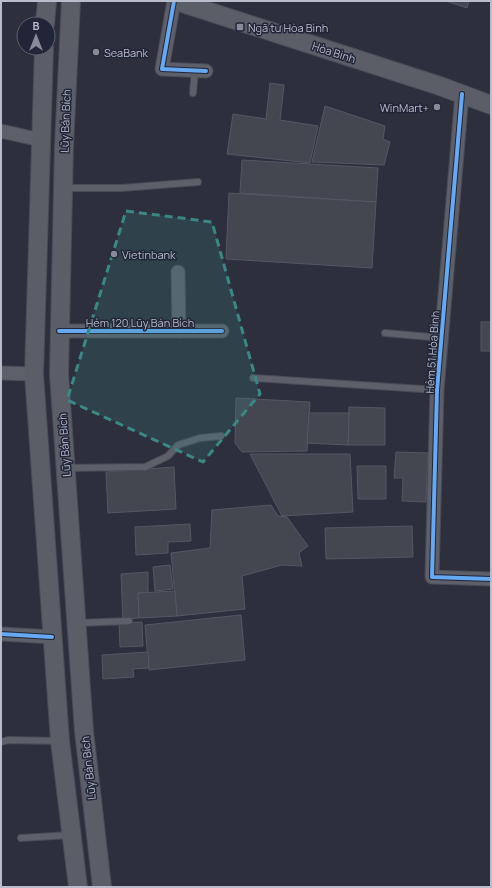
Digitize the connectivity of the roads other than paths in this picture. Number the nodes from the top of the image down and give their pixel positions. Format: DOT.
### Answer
graph roads {
  1 [pos="82,1"];
  2 [pos="175,1"];
  3 [pos="71,8"];
  4 [pos="44,56"];
  5 [pos="201,70"];
  6 [pos="193,93"];
  7 [pos="462,94"];
  8 [pos="491,105"];
  9 [pos="1,131"];
  10 [pos="41,140"];
  11 [pos="198,182"];
  12 [pos="63,188"];
  13 [pos="178,272"];
  14 [pos="59,331"];
  15 [pos="179,331"];
  16 [pos="222,331"];
  17 [pos="385,333"];
  18 [pos="442,338"];
  19 [pos="1,373"];
  20 [pos="34,374"];
  21 [pos="253,378"];
  22 [pos="437,390"];
  23 [pos="221,436"];
  24 [pos="65,468"];
  25 [pos="491,579"];
  26 [pos="129,621"];
  27 [pos="76,623"];
  28 [pos="1,634"];
  29 [pos="52,637"];
  30 [pos="60,741"];
  31 [pos="1,742"];
  32 [pos="72,835"];
  33 [pos="21,838"];
  34 [pos="78,887"];
  35 [pos="102,887"];
  1 -- 3 [label="main road"];
  2 -- 5 [label="street"];
  2 -- 7 [label="main road, Hòa Bình"];
  3 -- 12 [label="main road, Lũy Bán Bích"];
  4 -- 10 [label="main road"];
  5 -- 6 [label="lane"];
  7 -- 8 [label="main road, Hòa Bình"];
  7 -- 18 [label="street, Hẻm 51 Hòa Bình"];
  9 -- 10 [label="street"];
  10 -- 20 [label="main road"];
  11 -- 12 [label="lane"];
  12 -- 14 [label="main road, Lũy Bán Bích"];
  13 -- 15 [label="street"];
  14 -- 15 [label="street, Hẻm 120 Lũy Bán Bích"];
  14 -- 24 [label="main road, Lũy Bán Bích"];
  15 -- 16 [label="street, Hẻm 120 Lũy Bán Bích"];
  17 -- 18 [label="lane"];
  18 -- 22 [label="street, Hẻm 51 Hòa Bình"];
  19 -- 20 [label="street"];
  20 -- 29 [label="main road"];
  21 -- 22 [label="lane"];
  22 -- 25 [label="street, Hẻm 51 Hòa Bình"];
  23 -- 24 [label="lane"];
  24 -- 27 [label="main road, Lũy Bán Bích"];
  26 -- 27 [label="lane"];
  27 -- 35 [label="main road, Lũy Bán Bích"];
  28 -- 29 [label="street"];
  29 -- 30 [label="main road"];
  30 -- 31 [label="lane"];
  30 -- 32 [label="main road"];
  32 -- 33 [label="lane"];
  32 -- 34 [label="main road"];
}
